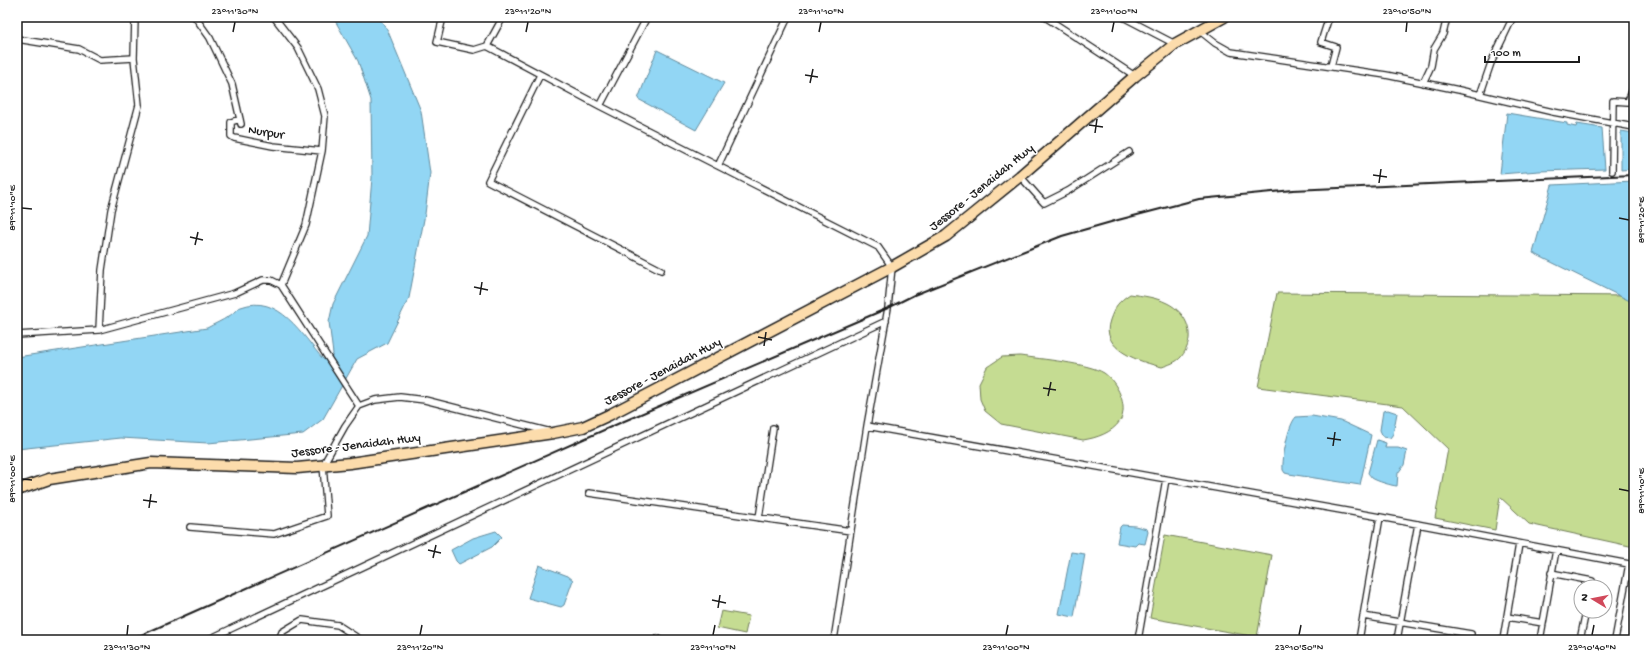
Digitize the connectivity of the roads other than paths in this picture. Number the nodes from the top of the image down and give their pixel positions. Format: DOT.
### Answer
graph roads {
  1 [pos="135,17"];
  2 [pos="195,17"];
  3 [pos="274,17"];
  4 [pos="443,17"];
  5 [pos="503,17"];
  6 [pos="648,17"];
  7 [pos="788,17"];
  8 [pos="1045,17"];
  9 [pos="1123,17"];
  10 [pos="1224,17"];
  11 [pos="1329,17"];
  12 [pos="1447,17"];
  13 [pos="1513,17"];
  14 [pos="1200,31"];
  15 [pos="17,39"];
  16 [pos="1175,44"];
  17 [pos="487,46"];
  18 [pos="134,58"];
  19 [pos="1331,66"];
  20 [pos="540,75"];
  21 [pos="1135,76"];
  22 [pos="1423,83"];
  23 [pos="1634,85"];
  24 [pos="1480,95"];
  25 [pos="600,106"];
  26 [pos="1611,123"];
  27 [pos="1634,127"];
  28 [pos="322,151"];
  29 [pos="1129,152"];
  30 [pos="718,166"];
  31 [pos="1612,171"];
  32 [pos="1020,176"];
  33 [pos="892,267"];
  34 [pos="661,270"];
  35 [pos="281,285"];
  36 [pos="886,321"];
  37 [pos="99,330"];
  38 [pos="17,335"];
  39 [pos="359,406"];
  40 [pos="867,426"];
  41 [pos="773,428"];
  42 [pos="554,433"];
  43 [pos="323,465"];
  44 [pos="1166,479"];
  45 [pos="17,490"];
  46 [pos="589,493"];
  47 [pos="1380,517"];
  48 [pos="759,518"];
  49 [pos="1418,524"];
  50 [pos="190,527"];
  51 [pos="851,531"];
  52 [pos="1519,544"];
  53 [pos="1556,550"];
  54 [pos="1552,573"];
  55 [pos="1579,579"];
  56 [pos="1363,616"];
  57 [pos="1507,617"];
  58 [pos="1584,619"];
  59 [pos="1400,622"];
  60 [pos="1543,623"];
  61 [pos="1471,634"];
  62 [pos="207,640"];
  63 [pos="279,640"];
  64 [pos="361,640"];
  65 [pos="834,640"];
  66 [pos="1138,640"];
  67 [pos="1359,640"];
  68 [pos="1397,640"];
  69 [pos="1503,640"];
  70 [pos="1541,640"];
  71 [pos="1580,640"];
  72 [pos="1615,640"];
  1 -- 18 [label="street"];
  2 -- 28 [label="street, Nurpur"];
  3 -- 28 [label="street"];
  4 -- 17 [label="street"];
  5 -- 17 [label="street"];
  6 -- 25 [label="street"];
  7 -- 30 [label="street"];
  8 -- 21 [label="street"];
  9 -- 16 [label="street"];
  10 -- 14 [label="highway, Jessore - Jenaidah Hwy"];
  11 -- 19 [label="street"];
  12 -- 22 [label="street"];
  13 -- 24 [label="street"];
  14 -- 16 [label="highway, Jessore - Jenaidah Hwy"];
  14 -- 19 [label="street"];
  15 -- 18 [label="street"];
  16 -- 21 [label="highway, Jessore - Jenaidah Hwy"];
  17 -- 20 [label="street"];
  18 -- 37 [label="street"];
  19 -- 22 [label="street"];
  20 -- 25 [label="street"];
  20 -- 34 [label="street"];
  21 -- 32 [label="highway, Jessore - Jenaidah Hwy"];
  22 -- 24 [label="street"];
  23 -- 26 [label="street"];
  24 -- 26 [label="street"];
  25 -- 30 [label="street"];
  26 -- 27 [label="street"];
  26 -- 31 [label="street"];
  28 -- 35 [label="street"];
  29 -- 32 [label="street"];
  30 -- 33 [label="street"];
  32 -- 33 [label="highway, Jessore - Jenaidah Hwy"];
  33 -- 36 [label="street"];
  33 -- 42 [label="highway, Jessore - Jenaidah Hwy"];
  35 -- 37 [label="street"];
  35 -- 39 [label="street"];
  36 -- 40 [label="street"];
  36 -- 62 [label="street"];
  37 -- 38 [label="street"];
  39 -- 42 [label="street"];
  39 -- 43 [label="street"];
  40 -- 44 [label="street"];
  40 -- 51 [label="street"];
  41 -- 48 [label="street"];
  42 -- 43 [label="highway, Jessore - Jenaidah Hwy"];
  43 -- 45 [label="highway, Jessore - Jenaidah Hwy"];
  43 -- 50 [label="street"];
  44 -- 47 [label="street"];
  44 -- 66 [label="street"];
  46 -- 48 [label="street"];
  47 -- 49 [label="street"];
  47 -- 56 [label="street"];
  48 -- 51 [label="street"];
  49 -- 52 [label="street"];
  49 -- 59 [label="street"];
  51 -- 65 [label="street"];
  52 -- 53 [label="street"];
  52 -- 57 [label="street"];
  53 -- 54 [label="street"];
  53 -- 72 [label="street"];
  54 -- 55 [label="street"];
  54 -- 60 [label="street"];
  56 -- 59 [label="street"];
  56 -- 67 [label="street"];
  57 -- 60 [label="street"];
  57 -- 69 [label="street"];
  58 -- 71 [label="street"];
  59 -- 61 [label="street"];
  59 -- 68 [label="street"];
  60 -- 70 [label="street"];
  63 -- 64 [label="street"];
}
